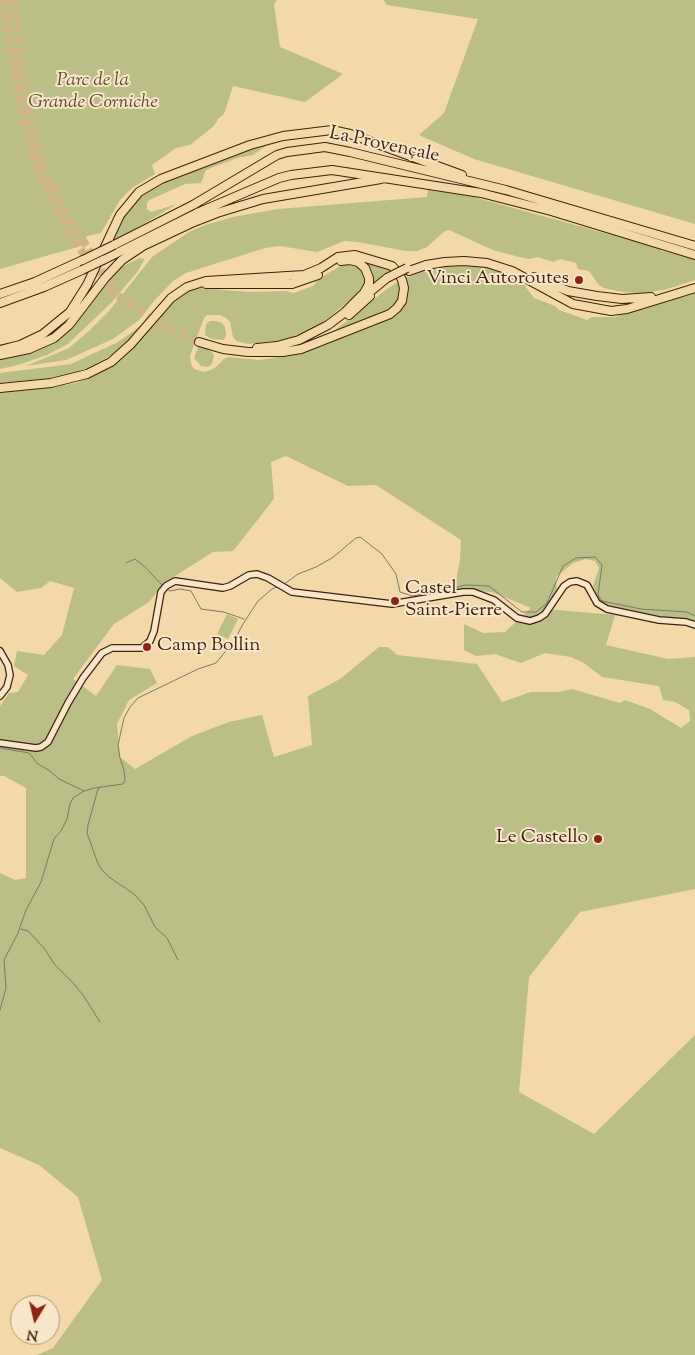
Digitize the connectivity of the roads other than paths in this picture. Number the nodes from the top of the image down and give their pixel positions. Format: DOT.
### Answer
graph roads {
  1 [pos="388,178"];
  2 [pos="490,186"];
  3 [pos="695,246"];
  4 [pos="695,255"];
  5 [pos="408,270"];
  6 [pos="389,280"];
  7 [pos="197,283"];
  8 [pos="695,286"];
  9 [pos="0,294"];
  10 [pos="0,303"];
  11 [pos="346,312"];
  12 [pos="0,350"];
  13 [pos="266,352"];
  14 [pos="0,355"];
  15 [pos="0,388"];
  16 [pos="695,625"];
  17 [pos="0,651"];
  18 [pos="0,696"];
  19 [pos="0,742"];
  1 -- 4 [label="highway, La Provençale"];
  1 -- 10 [label="highway, La Provençale, bridge"];
  1 -- 14 [label="highway"];
  2 -- 3 [label="highway, La Provençale"];
  2 -- 9 [label="highway, La Provençale, bridge"];
  2 -- 12 [label="highway"];
  5 -- 6 [label="highway, bridge"];
  5 -- 8 [label="highway"];
  5 -- 8 [label="highway"];
  6 -- 11 [label="highway"];
  6 -- 13 [label="highway"];
  7 -- 11 [label="highway"];
  7 -- 13 [label="highway"];
  7 -- 15 [label="highway"];
  11 -- 13 [label="highway"];
  16 -- 19 [label="main road"];
  17 -- 18 [label="main road"];
}
